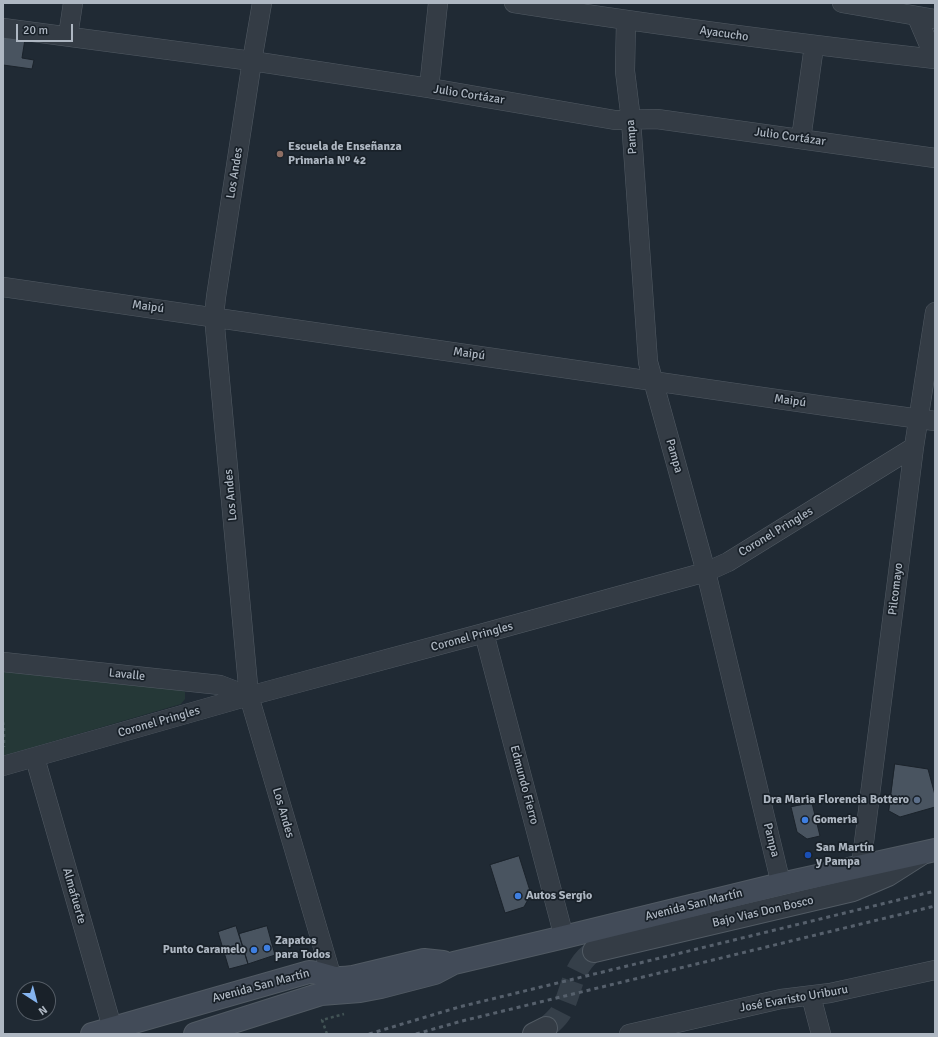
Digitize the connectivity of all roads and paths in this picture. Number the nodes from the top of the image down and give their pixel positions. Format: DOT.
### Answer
graph roads {
  1 [pos="72,3"];
  2 [pos="262,3"];
  3 [pos="438,3"];
  4 [pos="514,3"];
  5 [pos="842,3"];
  6 [pos="893,8"];
  7 [pos="926,18"];
  8 [pos="626,21"];
  9 [pos="3,28"];
  10 [pos="68,36"];
  11 [pos="814,46"];
  12 [pos="935,59"];
  13 [pos="252,61"];
  14 [pos="429,88"];
  15 [pos="631,120"];
  16 [pos="801,139"];
  17 [pos="935,158"];
  18 [pos="3,287"];
  19 [pos="935,312"];
  20 [pos="214,316"];
  21 [pos="653,381"];
  22 [pos="927,420"];
  23 [pos="914,448"];
  24 [pos="706,572"];
  25 [pos="484,634"];
  26 [pos="3,662"];
  27 [pos="249,696"];
  28 [pos="35,758"];
  29 [pos="3,766"];
  30 [pos="930,851"];
  31 [pos="861,866"];
  32 [pos="781,884"];
  33 [pos="564,938"];
  34 [pos="594,951"];
  35 [pos="454,963"];
  36 [pos="935,970"];
  37 [pos="297,974"];
  38 [pos="332,978"];
  39 [pos="811,996"];
  40 [pos="348,1013"];
  41 [pos="106,1032"];
  42 [pos="191,1034"];
  43 [pos="195,1034"];
  44 [pos="327,1034"];
  45 [pos="629,1034"];
  46 [pos="821,1034"];
  1 -- 10 [label="street"];
  2 -- 13 [label="street, Los Andes"];
  3 -- 14 [label="street"];
  4 -- 8 [label="street, Ayacucho"];
  5 -- 6 [label="street"];
  6 -- 7 [label="street"];
  7 -- 12 [label="street"];
  8 -- 11 [label="street, Ayacucho"];
  8 -- 15 [label="street, Pampa"];
  9 -- 10 [label="street, Julio Cortázar"];
  10 -- 13 [label="street, Julio Cortázar"];
  11 -- 12 [label="street, Ayacucho"];
  11 -- 16 [label="street"];
  13 -- 14 [label="street, Julio Cortázar"];
  13 -- 20 [label="street, Los Andes"];
  14 -- 15 [label="street, Julio Cortázar"];
  15 -- 16 [label="street, Julio Cortázar"];
  15 -- 21 [label="street, Pampa"];
  16 -- 17 [label="street, Julio Cortázar"];
  18 -- 20 [label="street, Maipú"];
  19 -- 22 [label="street, Pilcomayo"];
  20 -- 21 [label="street, Maipú"];
  20 -- 27 [label="street, Los Andes"];
  21 -- 22 [label="street, Maipú"];
  21 -- 24 [label="street, Pampa"];
  22 -- 23 [label="street, Pilcomayo"];
  23 -- 24 [label="street, Coronel Pringles"];
  23 -- 31 [label="street, Pilcomayo"];
  24 -- 25 [label="street, Coronel Pringles"];
  24 -- 32 [label="street, Pampa"];
  25 -- 27 [label="street, Coronel Pringles"];
  25 -- 33 [label="street, Edmundo Fierro"];
  26 -- 27 [label="street, Lavalle"];
  27 -- 28 [label="street, Coronel Pringles"];
  27 -- 38 [label="street, Los Andes"];
  28 -- 29 [label="street, Coronel Pringles"];
  28 -- 41 [label="street, Almafuerte"];
  30 -- 31 [label="main road, Avenida San Martín"];
  30 -- 34 [label="street, Bajo Vias Don Bosco"];
  31 -- 32 [label="main road, Avenida San Martín"];
  32 -- 33 [label="main road, Avenida San Martín"];
  33 -- 35 [label="main road, Avenida San Martín"];
  35 -- 38 [label="main road, Avenida San Martín"];
  35 -- 43 [label="main road, Avenida San Martín"];
  36 -- 39 [label="street, José Evaristo Uriburu"];
  37 -- 38 [label="main road, Avenida San Martín"];
  37 -- 41 [label="main road, Avenida San Martín"];
  37 -- 42 [label="main road"];
  39 -- 45 [label="street, José Evaristo Uriburu"];
  39 -- 46 [label="street"];
  40 -- 44 [label="path"];
}
